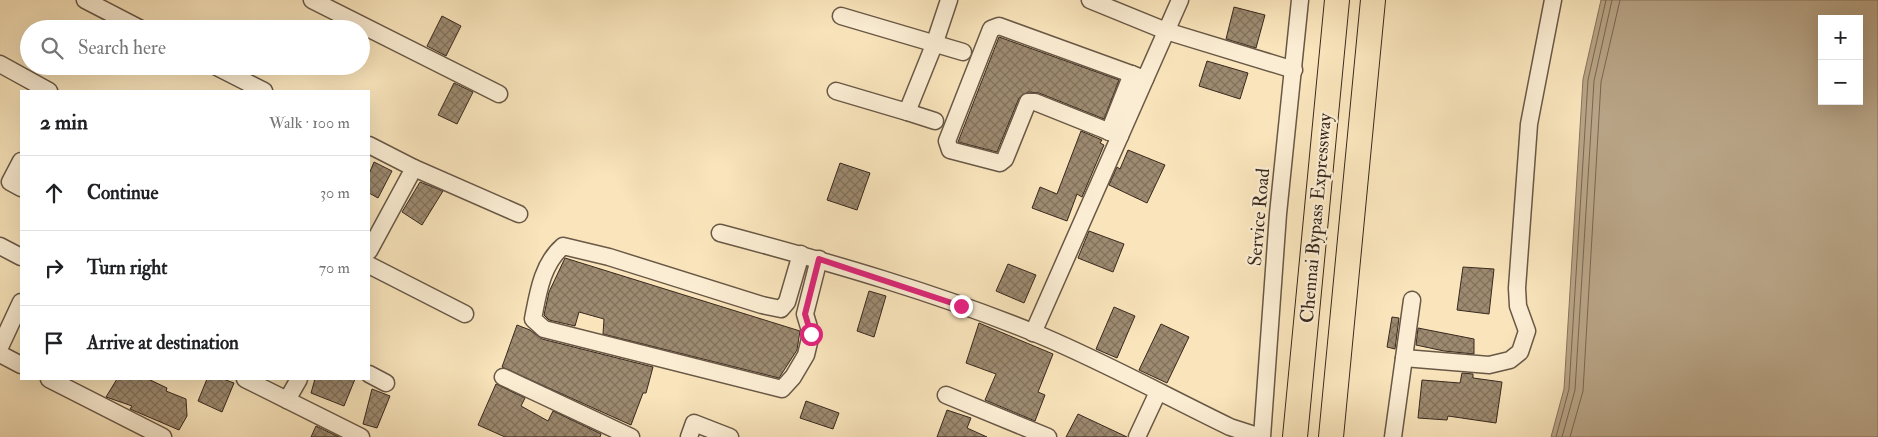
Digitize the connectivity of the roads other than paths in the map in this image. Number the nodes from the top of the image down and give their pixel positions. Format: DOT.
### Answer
graph roads {
  1 [pos="85,0"];
  2 [pos="312,0"];
  3 [pos="949,0"];
  4 [pos="1090,0"];
  5 [pos="1180,0"];
  6 [pos="1300,0"];
  7 [pos="1337,0"];
  8 [pos="1373,0"];
  9 [pos="1553,0"];
  10 [pos="841,16"];
  11 [pos="124,20"];
  12 [pos="352,20"];
  13 [pos="370,29"];
  14 [pos="1166,31"];
  15 [pos="934,45"];
  16 [pos="963,52"];
  17 [pos="0,64"];
  18 [pos="1294,70"];
  19 [pos="233,75"];
  20 [pos="1139,77"];
  21 [pos="47,90"];
  22 [pos="262,90"];
  23 [pos="836,91"];
  24 [pos="499,94"];
  25 [pos="907,112"];
  26 [pos="935,121"];
  27 [pos="1114,134"];
  28 [pos="370,146"];
  29 [pos="20,163"];
  30 [pos="414,168"];
  31 [pos="10,182"];
  32 [pos="519,214"];
  33 [pos="720,233"];
  34 [pos="0,246"];
  35 [pos="370,248"];
  36 [pos="801,254"];
  37 [pos="20,257"];
  38 [pos="819,259"];
  39 [pos="370,266"];
  40 [pos="1412,300"];
  41 [pos="20,304"];
  42 [pos="465,314"];
  43 [pos="1033,333"];
  44 [pos="0,347"];
  45 [pos="0,354"];
  46 [pos="1404,358"];
  47 [pos="20,364"];
  48 [pos="370,375"];
  49 [pos="503,377"];
  50 [pos="50,380"];
  51 [pos="247,380"];
  52 [pos="298,380"];
  53 [pos="386,383"];
  54 [pos="1158,392"];
  55 [pos="946,395"];
  56 [pos="287,400"];
  57 [pos="1230,432"];
  58 [pos="163,437"];
  59 [pos="361,437"];
  60 [pos="631,437"];
  61 [pos="688,437"];
  62 [pos="730,437"];
  63 [pos="1048,437"];
  64 [pos="1137,437"];
  65 [pos="1261,437"];
  66 [pos="1295,437"];
  67 [pos="1332,437"];
  68 [pos="1393,437"];
  1 -- 11 [label="street"];
  2 -- 12 [label="street"];
  3 -- 15 [label="street"];
  4 -- 14 [label="street"];
  5 -- 14 [label="street"];
  6 -- 18 [label="street, Service Road"];
  7 -- 66 [label="highway, Chennai Bypass Expressway"];
  8 -- 67 [label="highway, Chennai Bypass Expressway"];
  9 -- 46 [label="street"];
  10 -- 15 [label="street"];
  13 -- 24 [label="street"];
  14 -- 18 [label="street"];
  14 -- 20 [label="street"];
  15 -- 16 [label="street"];
  15 -- 25 [label="street"];
  17 -- 21 [label="street"];
  18 -- 65 [label="street, Service Road"];
  19 -- 22 [label="street"];
  20 -- 27 [label="street"];
  20 -- 27 [label="street"];
  23 -- 25 [label="street"];
  25 -- 26 [label="street"];
  27 -- 43 [label="street"];
  28 -- 30 [label="street"];
  29 -- 31 [label="street"];
  30 -- 32 [label="street"];
  30 -- 35 [label="street"];
  33 -- 36 [label="street"];
  34 -- 37 [label="street"];
  36 -- 38 [label="street"];
  36 -- 38 [label="street"];
  38 -- 43 [label="street"];
  39 -- 42 [label="street"];
  40 -- 46 [label="street"];
  41 -- 44 [label="street"];
  43 -- 54 [label="street"];
  45 -- 47 [label="street"];
  46 -- 68 [label="street"];
  48 -- 53 [label="street"];
  49 -- 60 [label="street"];
  50 -- 58 [label="street"];
  51 -- 56 [label="street"];
  52 -- 56 [label="street"];
  54 -- 57 [label="street"];
  54 -- 64 [label="street"];
  55 -- 63 [label="street"];
  56 -- 59 [label="street"];
  57 -- 65 [label="street"];
  61 -- 62 [label="street"];
}
